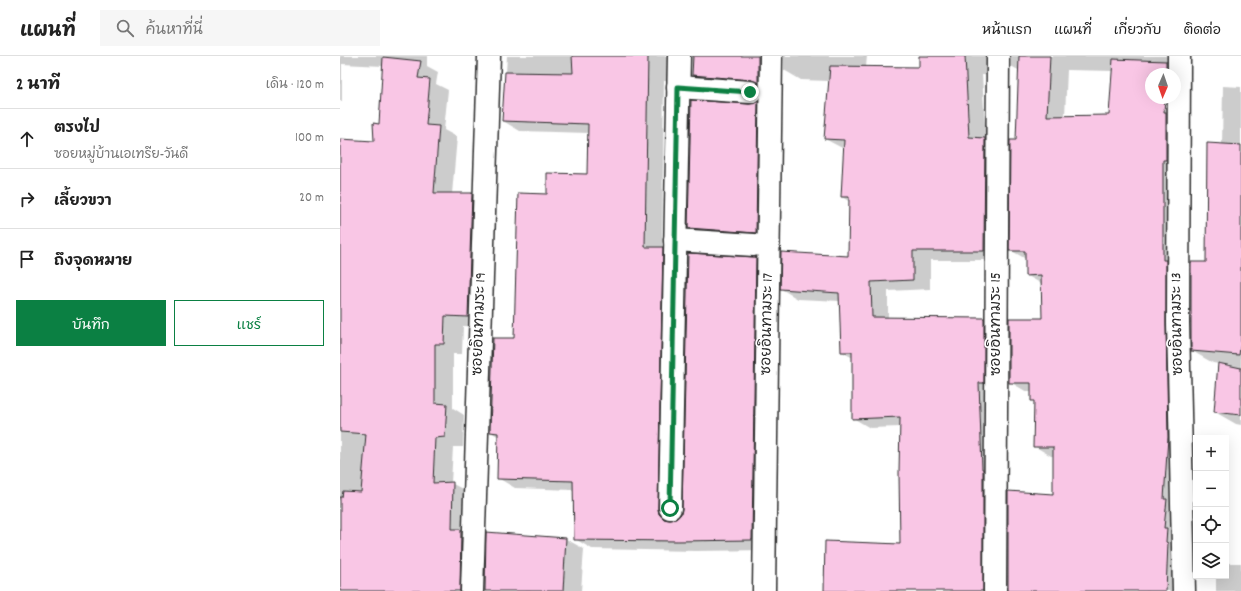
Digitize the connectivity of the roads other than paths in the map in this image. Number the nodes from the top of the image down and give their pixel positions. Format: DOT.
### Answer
graph roads {
  1 [pos="489,56"];
  2 [pos="679,56"];
  3 [pos="771,56"];
  4 [pos="998,56"];
  5 [pos="1179,56"];
  6 [pos="678,87"];
  7 [pos="750,92"];
  8 [pos="675,240"];
  9 [pos="754,245"];
  10 [pos="670,508"];
  11 [pos="472,591"];
  12 [pos="764,591"];
  13 [pos="994,591"];
  14 [pos="1184,591"];
  1 -- 11 [label="street, ซอยอินทามระ 19"];
  2 -- 6 [label="street"];
  3 -- 12 [label="street, ซอยอินทามระ 17"];
  4 -- 13 [label="street, ซอยอินทามระ 15"];
  5 -- 14 [label="street, ซอยอินทามระ 13"];
  6 -- 7 [label="street"];
  6 -- 8 [label="street"];
  8 -- 9 [label="street"];
  8 -- 10 [label="street"];
}
